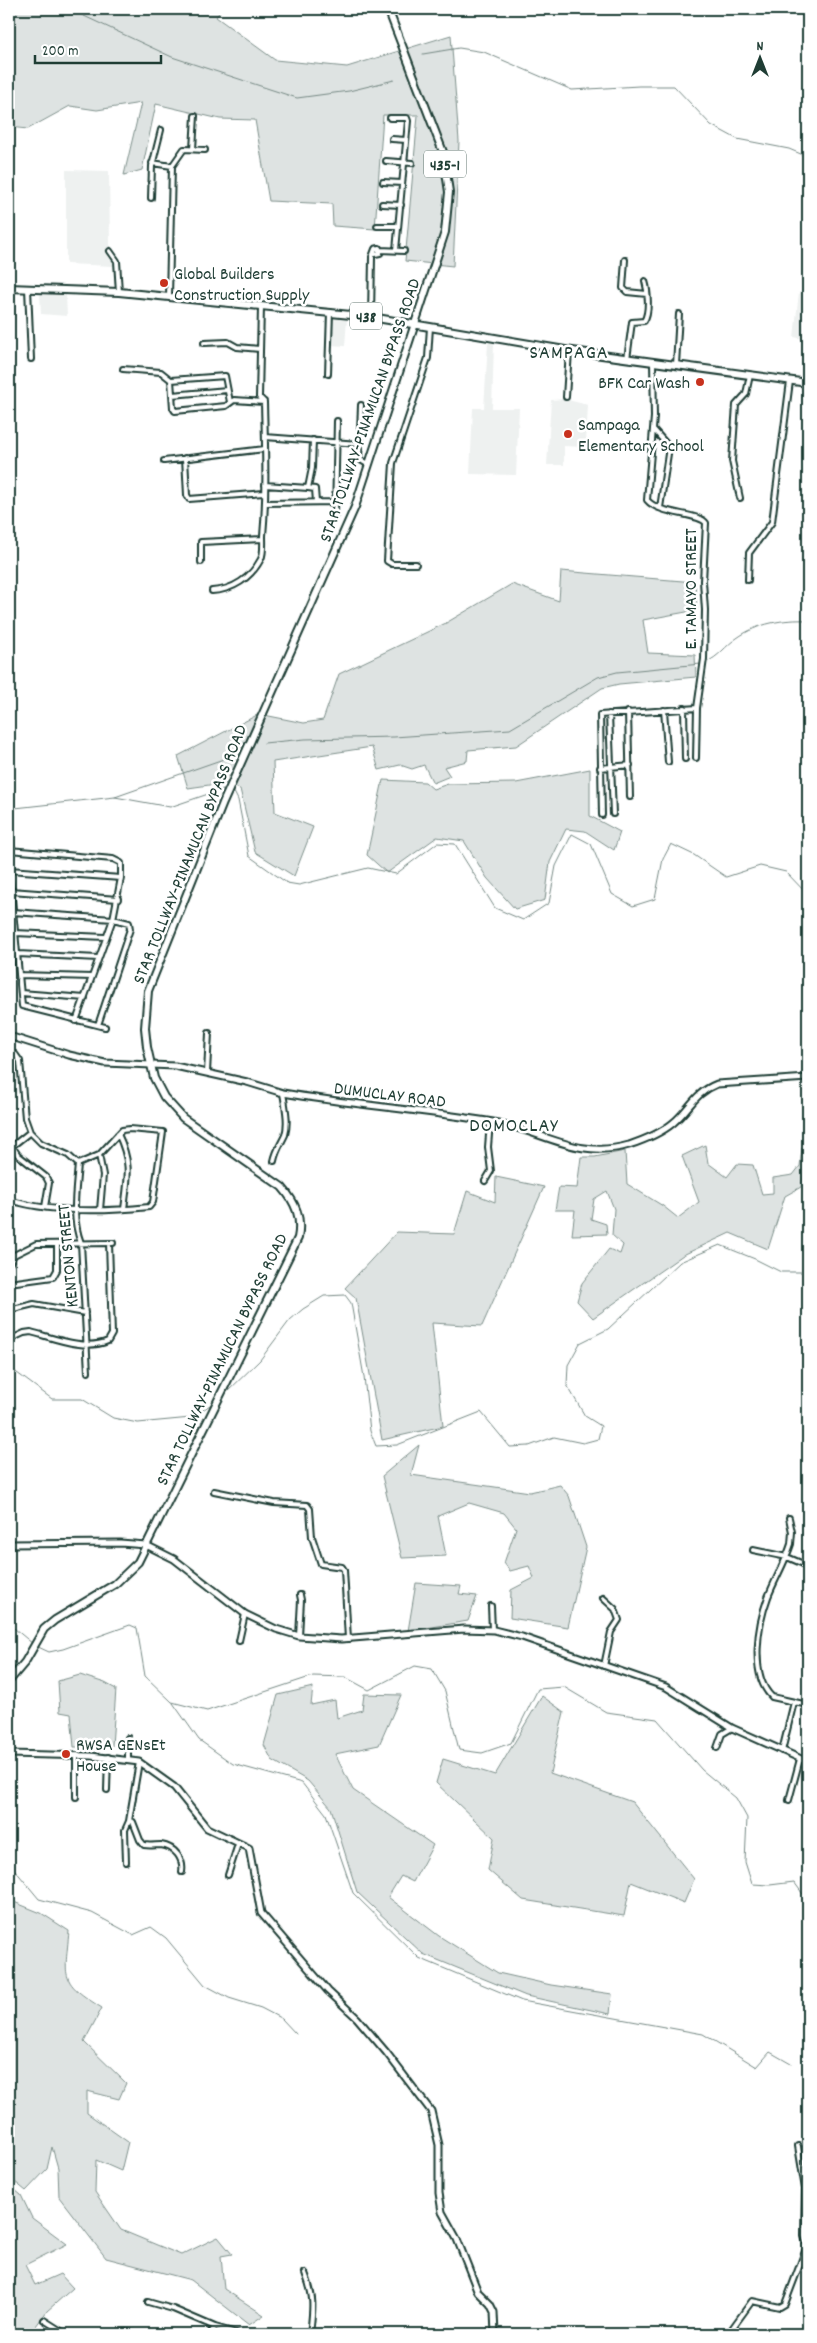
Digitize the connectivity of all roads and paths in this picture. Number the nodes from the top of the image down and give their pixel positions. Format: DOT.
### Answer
graph roads {
  1 [pos="388,9"];
  2 [pos="195,116"];
  3 [pos="390,118"];
  4 [pos="161,130"];
  5 [pos="392,139"];
  6 [pos="406,140"];
  7 [pos="193,149"];
  8 [pos="205,150"];
  9 [pos="386,161"];
  10 [pos="404,162"];
  11 [pos="152,163"];
  12 [pos="412,163"];
  13 [pos="172,166"];
  14 [pos="383,182"];
  15 [pos="402,183"];
  16 [pos="151,198"];
  17 [pos="382,204"];
  18 [pos="400,205"];
  19 [pos="377,226"];
  20 [pos="397,226"];
  21 [pos="9,230"];
  22 [pos="396,250"];
  23 [pos="110,251"];
  24 [pos="404,251"];
  25 [pos="625,260"];
  26 [pos="9,272"];
  27 [pos="645,281"];
  28 [pos="9,288"];
  29 [pos="28,288"];
  30 [pos="119,292"];
  31 [pos="647,294"];
  32 [pos="169,297"];
  33 [pos="261,306"];
  34 [pos="330,312"];
  35 [pos="678,314"];
  36 [pos="371,317"];
  37 [pos="416,324"];
  38 [pos="430,327"];
  39 [pos="204,343"];
  40 [pos="260,349"];
  41 [pos="569,351"];
  42 [pos="31,359"];
  43 [pos="627,359"];
  44 [pos="653,362"];
  45 [pos="676,365"];
  46 [pos="123,370"];
  47 [pos="328,374"];
  48 [pos="750,375"];
  49 [pos="171,380"];
  50 [pos="790,381"];
  51 [pos="808,383"];
  52 [pos="227,390"];
  53 [pos="172,395"];
  54 [pos="566,397"];
  55 [pos="230,402"];
  56 [pos="264,402"];
  57 [pos="361,405"];
  58 [pos="337,422"];
  59 [pos="654,430"];
  60 [pos="265,437"];
  61 [pos="313,440"];
  62 [pos="338,443"];
  63 [pos="359,444"];
  64 [pos="265,449"];
  65 [pos="186,458"];
  66 [pos="164,461"];
  67 [pos="370,465"];
  68 [pos="265,485"];
  69 [pos="308,488"];
  70 [pos="264,493"];
  71 [pos="740,498"];
  72 [pos="316,502"];
  73 [pos="336,502"];
  74 [pos="265,503"];
  75 [pos="660,508"];
  76 [pos="335,515"];
  77 [pos="263,539"];
  78 [pos="201,562"];
  79 [pos="416,564"];
  80 [pos="748,580"];
  81 [pos="212,591"];
  82 [pos="684,708"];
  83 [pos="697,708"];
  84 [pos="664,710"];
  85 [pos="628,712"];
  86 [pos="609,714"];
  87 [pos="696,758"];
  88 [pos="685,759"];
  89 [pos="668,762"];
  90 [pos="611,766"];
  91 [pos="630,766"];
  92 [pos="600,768"];
  93 [pos="630,796"];
  94 [pos="613,814"];
  95 [pos="602,815"];
  96 [pos="9,850"];
  97 [pos="9,869"];
  98 [pos="121,878"];
  99 [pos="11,891"];
  100 [pos="118,899"];
  101 [pos="13,912"];
  102 [pos="113,918"];
  103 [pos="16,933"];
  104 [pos="105,937"];
  105 [pos="18,954"];
  106 [pos="98,958"];
  107 [pos="20,975"];
  108 [pos="92,977"];
  109 [pos="21,993"];
  110 [pos="85,998"];
  111 [pos="76,1021"];
  112 [pos="98,1025"];
  113 [pos="105,1027"];
  114 [pos="209,1033"];
  115 [pos="9,1036"];
  116 [pos="9,1052"];
  117 [pos="151,1066"];
  118 [pos="207,1073"];
  119 [pos="808,1078"];
  120 [pos="283,1094"];
  121 [pos="490,1122"];
  122 [pos="30,1132"];
  123 [pos="118,1134"];
  124 [pos="10,1144"];
  125 [pos="99,1155"];
  126 [pos="274,1161"];
  127 [pos="78,1164"];
  128 [pos="485,1181"];
  129 [pos="9,1200"];
  130 [pos="45,1207"];
  131 [pos="124,1209"];
  132 [pos="74,1210"];
  133 [pos="100,1210"];
  134 [pos="82,1243"];
  135 [pos="57,1245"];
  136 [pos="9,1264"];
  137 [pos="9,1283"];
  138 [pos="9,1310"];
  139 [pos="85,1313"];
  140 [pos="9,1340"];
  141 [pos="86,1345"];
  142 [pos="88,1372"];
  143 [pos="214,1491"];
  144 [pos="789,1518"];
  145 [pos="9,1544"];
  146 [pos="146,1545"];
  147 [pos="753,1550"];
  148 [pos="787,1557"];
  149 [pos="808,1566"];
  150 [pos="300,1595"];
  151 [pos="603,1598"];
  152 [pos="490,1606"];
  153 [pos="245,1614"];
  154 [pos="492,1630"];
  155 [pos="299,1636"];
  156 [pos="348,1639"];
  157 [pos="240,1641"];
  158 [pos="604,1666"];
  159 [pos="9,1681"];
  160 [pos="794,1702"];
  161 [pos="808,1705"];
  162 [pos="732,1728"];
  163 [pos="128,1738"];
  164 [pos="718,1748"];
  165 [pos="782,1751"];
  166 [pos="9,1754"];
  167 [pos="76,1756"];
  168 [pos="108,1757"];
  169 [pos="800,1759"];
  170 [pos="128,1760"];
  171 [pos="139,1762"];
  172 [pos="808,1762"];
  173 [pos="107,1790"];
  174 [pos="76,1797"];
  175 [pos="789,1800"];
  176 [pos="129,1821"];
  177 [pos="238,1844"];
  178 [pos="126,1862"];
  179 [pos="182,1872"];
  180 [pos="228,1874"];
  181 [pos="798,2146"];
  182 [pos="305,2273"];
  183 [pos="148,2302"];
  184 [pos="44,2320"];
  185 [pos="215,2327"];
  186 [pos="66,2334"];
  187 [pos="116,2334"];
  188 [pos="135,2334"];
  189 [pos="210,2334"];
  190 [pos="240,2334"];
  191 [pos="310,2334"];
  192 [pos="495,2334"];
  193 [pos="728,2334"];
  1 -- 37 [label="main road, STAR TOLLWAY-PINAMUCAN BYPASS ROAD / 435-1"];
  2 -- 7 [label="street"];
  3 -- 6 [label="street"];
  4 -- 11 [label="street"];
  5 -- 6 [label="street"];
  6 -- 10 [label="street"];
  7 -- 8 [label="street"];
  7 -- 13 [label="street"];
  9 -- 10 [label="street"];
  10 -- 12 [label="street"];
  10 -- 15 [label="street"];
  11 -- 13 [label="street"];
  11 -- 16 [label="street"];
  13 -- 32 [label="street"];
  14 -- 15 [label="street"];
  15 -- 18 [label="street"];
  17 -- 18 [label="street"];
  18 -- 20 [label="street"];
  19 -- 20 [label="street"];
  20 -- 22 [label="street"];
  21 -- 26 [label="street"];
  22 -- 24 [label="street"];
  22 -- 36 [label="street"];
  23 -- 30 [label="street"];
  25 -- 31 [label="street"];
  27 -- 31 [label="street"];
  28 -- 29 [label="main road, 438"];
  29 -- 30 [label="main road, 438"];
  29 -- 42 [label="street"];
  30 -- 32 [label="main road, 438"];
  31 -- 43 [label="street"];
  32 -- 33 [label="main road, 438"];
  33 -- 34 [label="main road, 438"];
  33 -- 40 [label="street"];
  34 -- 36 [label="main road, 438"];
  34 -- 47 [label="street"];
  35 -- 45 [label="street"];
  36 -- 37 [label="main road, 438"];
  37 -- 38 [label="main road, 438"];
  37 -- 67 [label="main road, STAR TOLLWAY-PINAMUCAN BYPASS ROAD"];
  38 -- 41 [label="main road, 438"];
  38 -- 79 [label="street"];
  39 -- 40 [label="street"];
  40 -- 56 [label="street"];
  41 -- 43 [label="main road, 438"];
  41 -- 54 [label="street"];
  43 -- 44 [label="main road, 438"];
  44 -- 45 [label="main road, 438"];
  44 -- 59 [label="street"];
  45 -- 48 [label="main road, 438"];
  46 -- 49 [label="street"];
  48 -- 50 [label="main road, 438"];
  48 -- 71 [label="street"];
  49 -- 52 [label="street"];
  49 -- 53 [label="street"];
  50 -- 51 [label="main road, 438"];
  50 -- 80 [label="street"];
  52 -- 53 [label="street"];
  52 -- 55 [label="street"];
  53 -- 55 [label="street"];
  55 -- 56 [label="street"];
  56 -- 60 [label="street"];
  57 -- 63 [label="street"];
  58 -- 62 [label="street"];
  59 -- 75 [label="street"];
  59 -- 75 [label="street"];
  60 -- 61 [label="street"];
  60 -- 64 [label="street"];
  61 -- 62 [label="street"];
  61 -- 69 [label="street"];
  62 -- 63 [label="street"];
  62 -- 73 [label="street"];
  63 -- 67 [label="street"];
  64 -- 65 [label="street"];
  64 -- 68 [label="street"];
  65 -- 66 [label="street"];
  65 -- 70 [label="street"];
  67 -- 117 [label="main road, STAR TOLLWAY-PINAMUCAN BYPASS ROAD"];
  68 -- 69 [label="street"];
  68 -- 70 [label="street"];
  69 -- 72 [label="street"];
  70 -- 74 [label="street"];
  72 -- 73 [label="street"];
  72 -- 74 [label="street"];
  73 -- 76 [label="street"];
  74 -- 77 [label="street"];
  75 -- 83 [label="street, E. TAMAYO STREET"];
  77 -- 78 [label="street"];
  77 -- 81 [label="street"];
  82 -- 83 [label="street"];
  82 -- 84 [label="street"];
  82 -- 88 [label="street"];
  83 -- 87 [label="street"];
  84 -- 85 [label="street"];
  84 -- 89 [label="street"];
  85 -- 86 [label="street"];
  85 -- 91 [label="street"];
  86 -- 90 [label="street"];
  86 -- 92 [label="street"];
  90 -- 91 [label="street"];
  90 -- 92 [label="street"];
  90 -- 94 [label="street"];
  91 -- 93 [label="street"];
  92 -- 95 [label="street"];
  96 -- 98 [label="street"];
  97 -- 98 [label="street"];
  97 -- 99 [label="street"];
  98 -- 100 [label="street"];
  99 -- 100 [label="street"];
  99 -- 101 [label="street"];
  100 -- 102 [label="street"];
  101 -- 102 [label="street"];
  101 -- 103 [label="street"];
  102 -- 104 [label="street"];
  102 -- 112 [label="street"];
  103 -- 104 [label="street"];
  103 -- 105 [label="street"];
  104 -- 106 [label="street"];
  105 -- 106 [label="street"];
  105 -- 107 [label="street"];
  106 -- 108 [label="street"];
  107 -- 108 [label="street"];
  107 -- 109 [label="street"];
  108 -- 110 [label="street"];
  109 -- 110 [label="street"];
  109 -- 111 [label="street"];
  110 -- 111 [label="street"];
  111 -- 112 [label="street"];
  112 -- 113 [label="street"];
  114 -- 118 [label="street"];
  115 -- 117 [label="street, DUMUCLAY ROAD"];
  116 -- 122 [label="street"];
  117 -- 118 [label="street, DUMUCLAY ROAD"];
  117 -- 146 [label="main road, STAR TOLLWAY-PINAMUCAN BYPASS ROAD"];
  118 -- 120 [label="street, DUMUCLAY ROAD"];
  119 -- 121 [label="street, DUMUCLAY ROAD"];
  120 -- 121 [label="street, DUMUCLAY ROAD"];
  120 -- 126 [label="street"];
  121 -- 128 [label="street"];
  122 -- 124 [label="street"];
  122 -- 127 [label="street"];
  123 -- 125 [label="street"];
  123 -- 131 [label="street"];
  123 -- 131 [label="street"];
  124 -- 130 [label="street"];
  125 -- 127 [label="street"];
  125 -- 133 [label="street"];
  127 -- 132 [label="street, KENTON STREET"];
  129 -- 130 [label="street"];
  130 -- 132 [label="street"];
  131 -- 133 [label="street"];
  132 -- 133 [label="street"];
  132 -- 134 [label="street, KENTON STREET"];
  134 -- 135 [label="street"];
  134 -- 139 [label="street, KENTON STREET"];
  134 -- 141 [label="street"];
  135 -- 136 [label="street"];
  135 -- 137 [label="street"];
  138 -- 139 [label="street"];
  139 -- 141 [label="street, KENTON STREET"];
  140 -- 141 [label="street"];
  141 -- 142 [label="street, KENTON STREET"];
  143 -- 156 [label="street"];
  144 -- 148 [label="street"];
  145 -- 146 [label="street"];
  146 -- 153 [label="street"];
  146 -- 159 [label="main road, STAR TOLLWAY-PINAMUCAN BYPASS ROAD"];
  147 -- 148 [label="street"];
  148 -- 149 [label="street"];
  148 -- 160 [label="street"];
  150 -- 155 [label="street"];
  151 -- 158 [label="street"];
  152 -- 154 [label="street"];
  153 -- 155 [label="street"];
  153 -- 157 [label="street"];
  154 -- 156 [label="street"];
  154 -- 158 [label="street"];
  155 -- 156 [label="street"];
  158 -- 162 [label="street"];
  160 -- 161 [label="street"];
  160 -- 165 [label="street"];
  162 -- 164 [label="street"];
  162 -- 165 [label="street"];
  163 -- 170 [label="street"];
  165 -- 169 [label="street"];
  166 -- 167 [label="street"];
  167 -- 168 [label="street"];
  167 -- 174 [label="street"];
  168 -- 170 [label="street"];
  168 -- 173 [label="street"];
  169 -- 172 [label="street"];
  169 -- 175 [label="street"];
  170 -- 171 [label="street"];
  171 -- 176 [label="street"];
  171 -- 177 [label="street"];
  176 -- 178 [label="street"];
  176 -- 179 [label="street"];
  177 -- 180 [label="street"];
  177 -- 192 [label="street"];
  181 -- 193 [label="street"];
  182 -- 191 [label="street"];
  183 -- 185 [label="street"];
  184 -- 186 [label="street"];
  185 -- 189 [label="street"];
  185 -- 190 [label="street"];
  187 -- 188 [label="street"];
}
